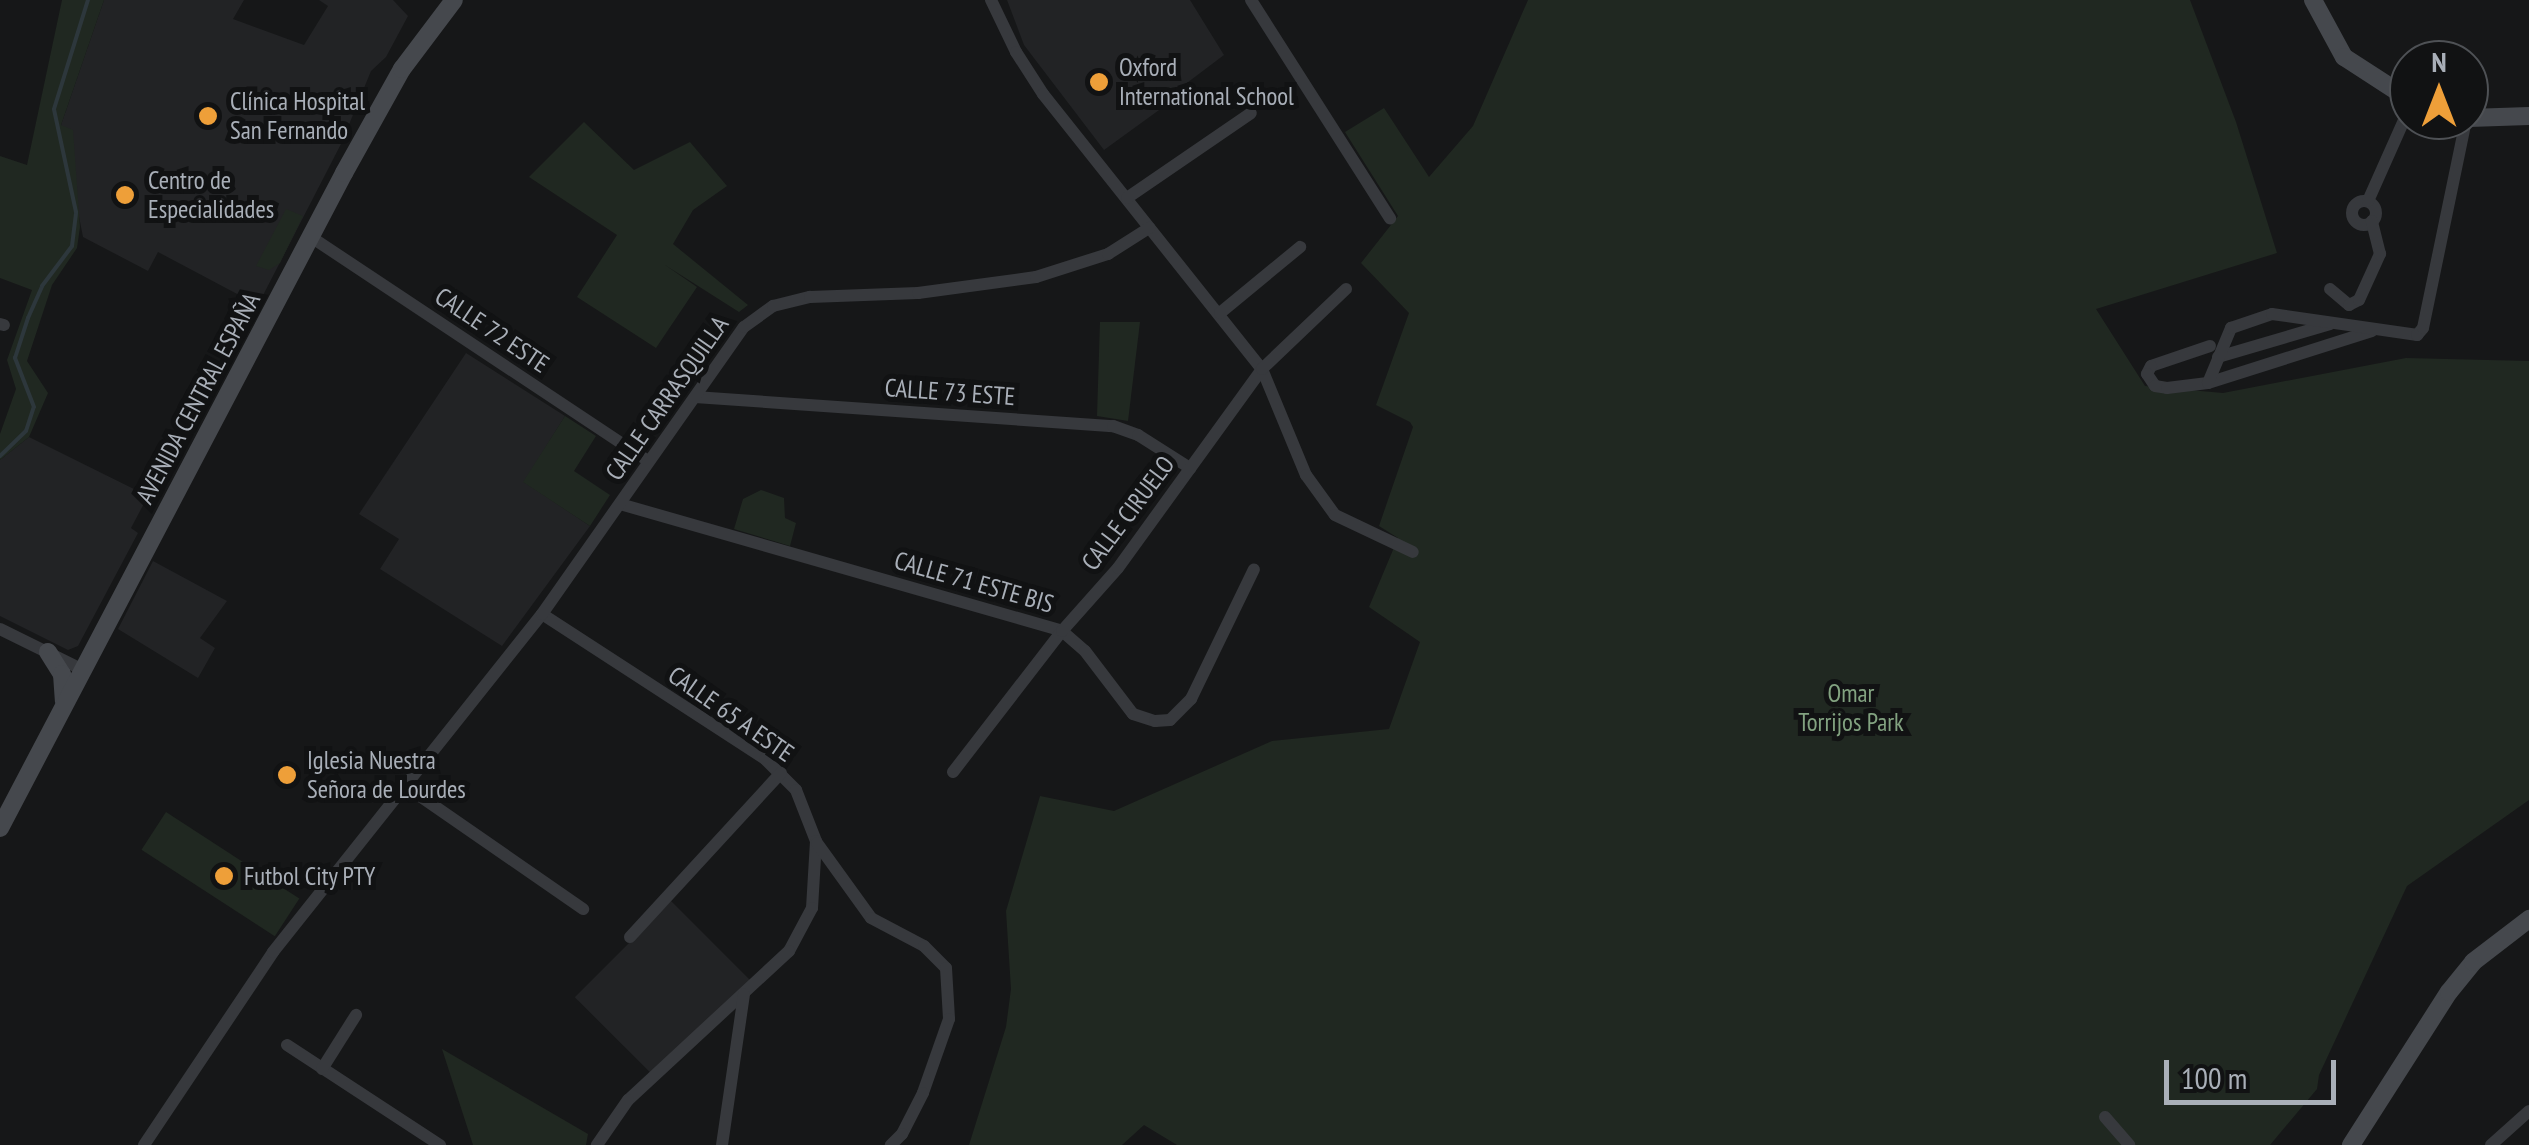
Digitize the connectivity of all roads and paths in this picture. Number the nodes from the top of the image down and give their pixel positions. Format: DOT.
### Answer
graph roads {
  1 [pos="454,0"];
  2 [pos="991,0"];
  3 [pos="1251,0"];
  4 [pos="2313,0"];
  5 [pos="2389,85"];
  6 [pos="1251,114"];
  7 [pos="2529,116"];
  8 [pos="2489,118"];
  9 [pos="2395,140"];
  10 [pos="2463,140"];
  11 [pos="1127,198"];
  12 [pos="2368,202"];
  13 [pos="1390,218"];
  14 [pos="2372,221"];
  15 [pos="1149,228"];
  16 [pos="310,237"];
  17 [pos="1300,247"];
  18 [pos="1346,289"];
  19 [pos="2330,289"];
  20 [pos="1220,313"];
  21 [pos="2334,323"];
  22 [pos="2374,330"];
  23 [pos="2214,352"];
  24 [pos="1262,369"];
  25 [pos="2208,383"];
  26 [pos="695,397"];
  27 [pos="648,460"];
  28 [pos="1190,468"];
  29 [pos="620,504"];
  30 [pos="1413,552"];
  31 [pos="1254,569"];
  32 [pos="542,614"];
  33 [pos="0,629"];
  34 [pos="1062,630"];
  35 [pos="48,652"];
  36 [pos="83,670"];
  37 [pos="64,705"];
  38 [pos="954,772"];
  39 [pos="780,773"];
  40 [pos="404,786"];
  41 [pos="0,828"];
  42 [pos="816,841"];
  43 [pos="583,909"];
  44 [pos="2529,919"];
  45 [pos="630,937"];
  46 [pos="744,995"];
  47 [pos="356,1015"];
  48 [pos="287,1045"];
  49 [pos="322,1068"];
  50 [pos="2529,1111"];
  51 [pos="2105,1117"];
  52 [pos="144,1145"];
  53 [pos="440,1145"];
  54 [pos="598,1145"];
  55 [pos="722,1145"];
  56 [pos="891,1145"];
  57 [pos="2129,1145"];
  58 [pos="2351,1145"];
  59 [pos="2490,1145"];
  1 -- 16 [label="main road, AVENIDA CENTRAL ESPAÑA"];
  2 -- 11 [label="street"];
  3 -- 13 [label="street"];
  4 -- 5 [label="main road"];
  6 -- 11 [label="street"];
  7 -- 8 [label="main road"];
  9 -- 12 [label="street"];
  10 -- 22 [label="street"];
  11 -- 15 [label="street"];
  12 -- 14 [label="street"];
  12 -- 14 [label="street"];
  14 -- 19 [label="street"];
  15 -- 20 [label="street"];
  15 -- 26 [label="street, CALLE CARRASQUILLA"];
  16 -- 27 [label="street, CALLE 72 ESTE"];
  16 -- 36 [label="main road, AVENIDA CENTRAL ESPAÑA"];
  17 -- 20 [label="street"];
  18 -- 24 [label="street, CALLE CIRUELO"];
  20 -- 24 [label="street"];
  21 -- 22 [label="street"];
  21 -- 23 [label="street"];
  21 -- 23 [label="street"];
  22 -- 25 [label="street"];
  23 -- 25 [label="street"];
  23 -- 25 [label="street"];
  24 -- 28 [label="street, CALLE CIRUELO"];
  24 -- 30 [label="street"];
  26 -- 27 [label="street, CALLE CARRASQUILLA"];
  26 -- 28 [label="street, CALLE 73 ESTE"];
  27 -- 29 [label="street, CALLE CARRASQUILLA"];
  28 -- 34 [label="street, CALLE CIRUELO"];
  29 -- 32 [label="street, CALLE CARRASQUILLA"];
  29 -- 34 [label="street, CALLE 71 ESTE BIS"];
  31 -- 34 [label="street, CALLE 71 ESTE BIS"];
  32 -- 39 [label="street, CALLE 65 A ESTE"];
  32 -- 40 [label="street, CALLE CARRASQUILLA"];
  33 -- 35 [label="street"];
  34 -- 38 [label="street, CALLE CIRUELO"];
  35 -- 36 [label="street"];
  35 -- 37 [label="main road"];
  36 -- 37 [label="main road, AVENIDA CENTRAL ESPAÑA"];
  37 -- 41 [label="main road, AVENIDA CENTRAL ESPAÑA"];
  39 -- 42 [label="street, CALLE 65 A ESTE"];
  39 -- 45 [label="street"];
  40 -- 43 [label="street"];
  40 -- 52 [label="street, CALLE CARRASQUILLA"];
  42 -- 46 [label="street, CALLE 65 A ESTE"];
  42 -- 56 [label="street"];
  44 -- 58 [label="main road"];
  46 -- 54 [label="street, CALLE 65 A ESTE"];
  46 -- 55 [label="street"];
  47 -- 49 [label="street"];
  48 -- 49 [label="street"];
  49 -- 53 [label="street"];
  50 -- 59 [label="street"];
  51 -- 57 [label="street"];
}
